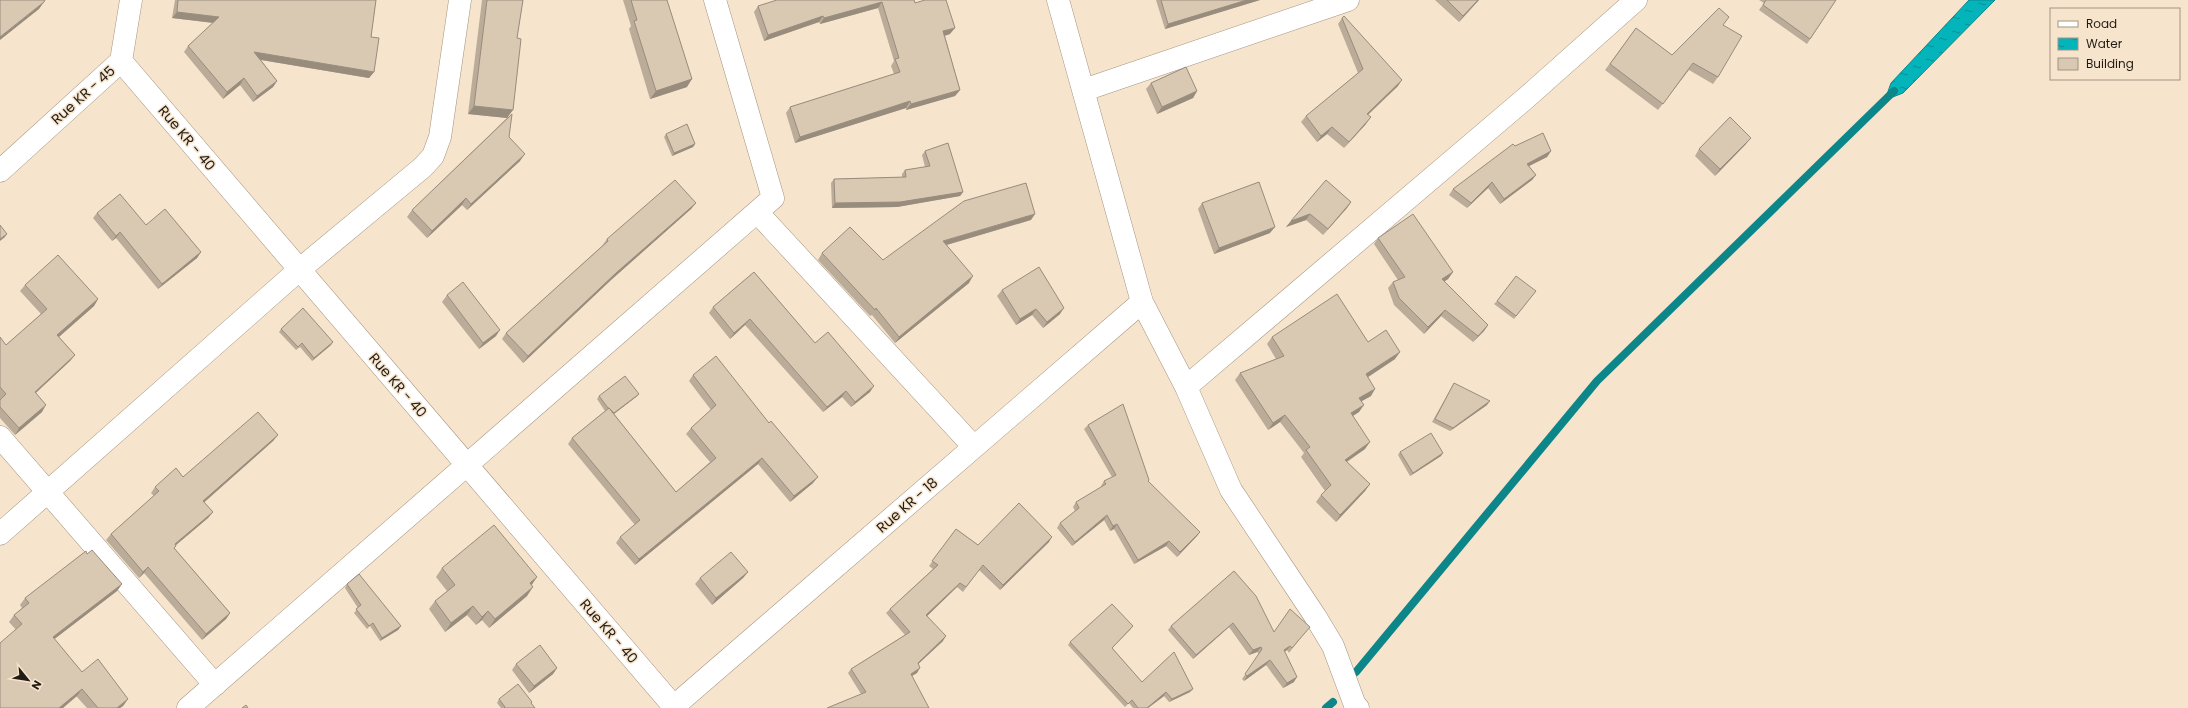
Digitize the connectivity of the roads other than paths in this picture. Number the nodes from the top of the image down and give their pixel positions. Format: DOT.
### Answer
graph roads {
  1 [pos="131,0"];
  2 [pos="460,0"];
  3 [pos="715,0"];
  4 [pos="1058,0"];
  5 [pos="1348,0"];
  6 [pos="1636,0"];
  7 [pos="121,61"];
  8 [pos="1084,90"];
  9 [pos="0,171"];
  10 [pos="757,212"];
  11 [pos="299,270"];
  12 [pos="1142,302"];
  13 [pos="1186,387"];
  14 [pos="0,437"];
  15 [pos="974,447"];
  16 [pos="467,465"];
  17 [pos="48,492"];
  18 [pos="0,534"];
  19 [pos="215,685"];
  20 [pos="673,707"];
  21 [pos="188,708"];
  22 [pos="1358,708"];
  1 -- 7 [label="street, Rue KR - 45"];
  2 -- 11 [label="street"];
  3 -- 10 [label="street"];
  4 -- 8 [label="street"];
  5 -- 8 [label="street"];
  6 -- 13 [label="street"];
  7 -- 9 [label="street, Rue KR - 45"];
  7 -- 11 [label="street, Rue KR - 40"];
  8 -- 12 [label="street"];
  10 -- 15 [label="street"];
  10 -- 16 [label="street"];
  11 -- 16 [label="street, Rue KR - 40"];
  11 -- 17 [label="street"];
  12 -- 13 [label="street"];
  12 -- 15 [label="street, Rue KR - 18"];
  13 -- 22 [label="street"];
  14 -- 17 [label="street"];
  15 -- 20 [label="street, Rue KR - 18"];
  16 -- 19 [label="street"];
  16 -- 20 [label="street, Rue KR - 40"];
  17 -- 18 [label="street"];
  17 -- 19 [label="street"];
  19 -- 21 [label="street"];
}
